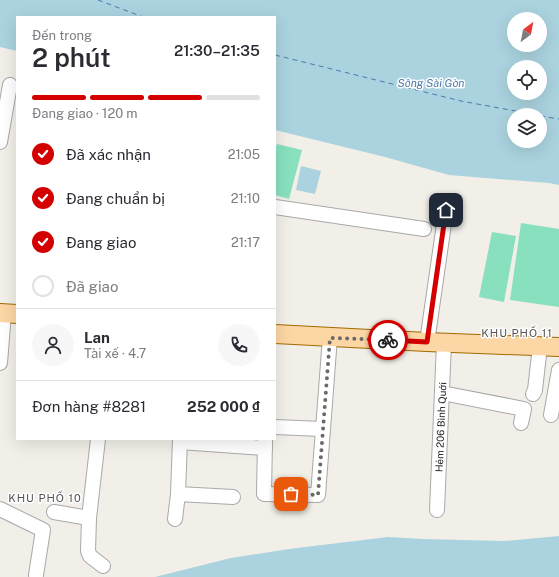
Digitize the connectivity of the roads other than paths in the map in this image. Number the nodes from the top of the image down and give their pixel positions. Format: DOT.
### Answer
graph roads {
  1 [pos="10,85"];
  2 [pos="0,142"];
  3 [pos="276,207"];
  4 [pos="446,210"];
  5 [pos="424,229"];
  6 [pos="7,313"];
  7 [pos="276,334"];
  8 [pos="330,338"];
  9 [pos="436,342"];
  10 [pos="540,346"];
  11 [pos="559,346"];
  12 [pos="0,355"];
  13 [pos="559,370"];
  14 [pos="442,393"];
  15 [pos="533,394"];
  16 [pos="551,415"];
  17 [pos="521,424"];
  18 [pos="276,427"];
  19 [pos="322,429"];
  20 [pos="98,440"];
  21 [pos="180,441"];
  22 [pos="265,443"];
  23 [pos="178,494"];
  24 [pos="233,497"];
  25 [pos="0,509"];
  26 [pos="437,510"];
  27 [pos="54,512"];
  28 [pos="89,518"];
  29 [pos="175,519"];
  30 [pos="103,566"];
  31 [pos="36,575"];
  1 -- 2 [label="street"];
  3 -- 5 [label="street"];
  4 -- 9 [label="street, Hẻm 206 Bình Quới"];
  6 -- 12 [label="street"];
  7 -- 8 [label="main road"];
  8 -- 9 [label="main road"];
  8 -- 19 [label="street"];
  9 -- 10 [label="main road"];
  9 -- 14 [label="street, Hẻm 206 Bình Quới"];
  10 -- 11 [label="main road"];
  10 -- 15 [label="street"];
  13 -- 16 [label="street"];
  14 -- 17 [label="street"];
  14 -- 26 [label="street, Hẻm 206 Bình Quới"];
  18 -- 19 [label="street"];
  19 -- 22 [label="street"];
  20 -- 28 [label="street"];
  21 -- 22 [label="street"];
  21 -- 23 [label="street"];
  23 -- 24 [label="street"];
  23 -- 29 [label="street"];
  25 -- 31 [label="street"];
  27 -- 28 [label="street"];
  28 -- 30 [label="street"];
}
